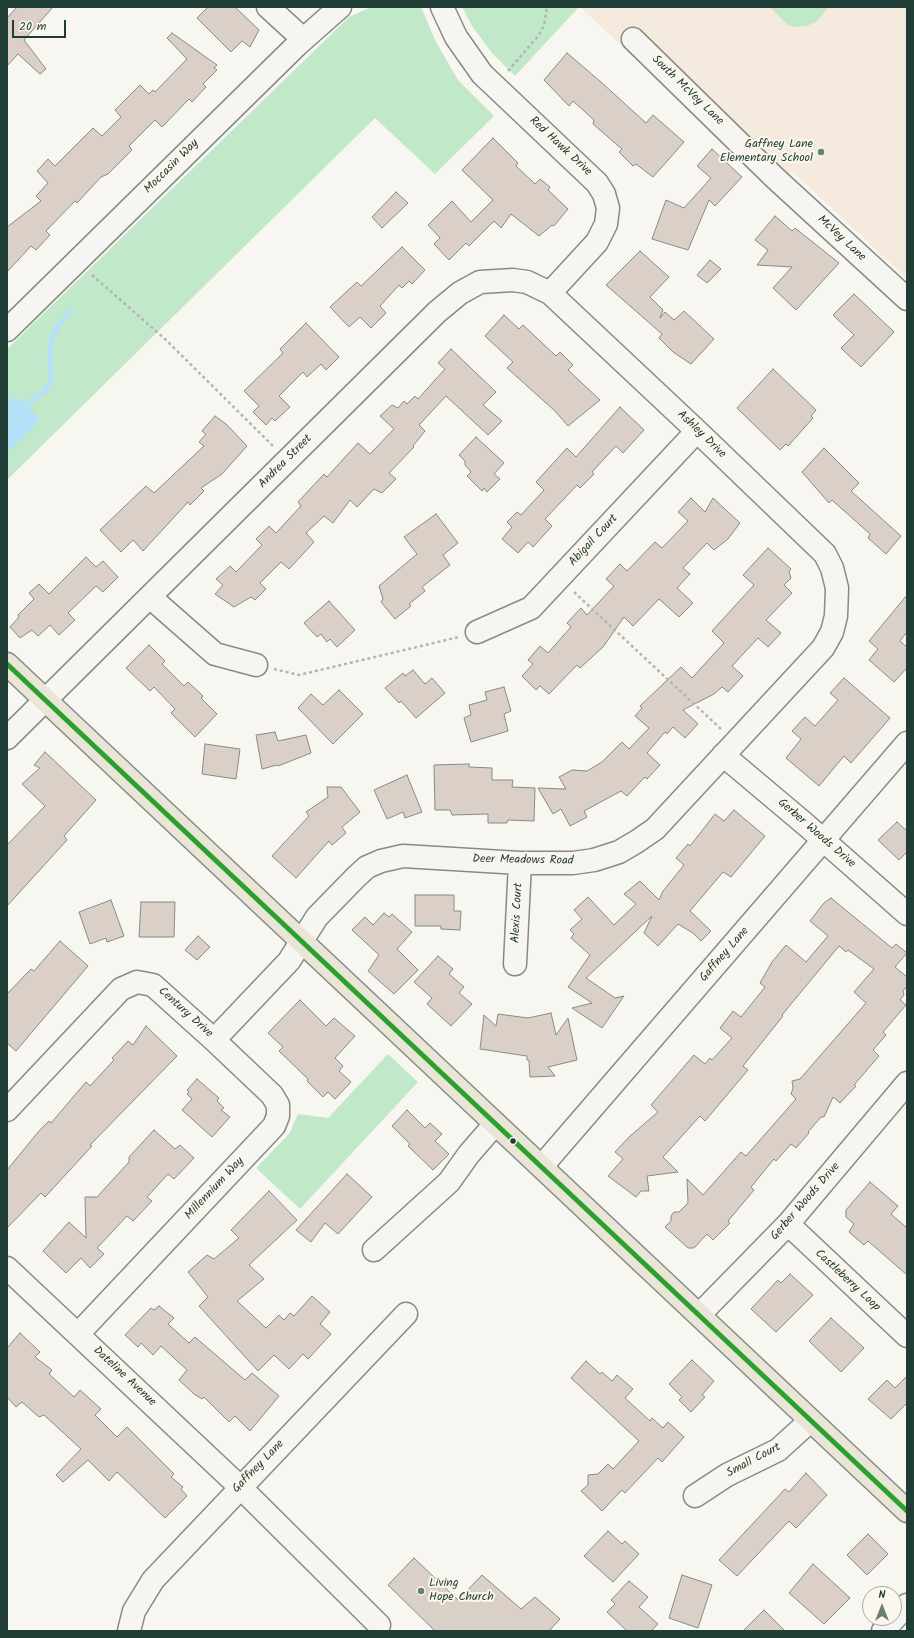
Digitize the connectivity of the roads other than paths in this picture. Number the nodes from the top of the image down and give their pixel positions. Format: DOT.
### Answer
graph roads {
  1 [pos="268,7"];
  2 [pos="340,7"];
  3 [pos="442,7"];
  4 [pos="303,39"];
  5 [pos="633,39"];
  6 [pos="776,178"];
  7 [pos="550,293"];
  8 [pos="907,300"];
  9 [pos="7,330"];
  10 [pos="697,431"];
  11 [pos="837,588"];
  12 [pos="150,597"];
  13 [pos="477,632"];
  14 [pos="7,664"];
  15 [pos="256,665"];
  16 [pos="46,700"];
  17 [pos="7,738"];
  18 [pos="907,742"];
  19 [pos="729,749"];
  20 [pos="823,840"];
  21 [pos="520,863"];
  22 [pos="907,914"];
  23 [pos="301,942"];
  24 [pos="515,964"];
  25 [pos="214,1040"];
  26 [pos="907,1083"];
  27 [pos="7,1110"];
  28 [pos="495,1124"];
  29 [pos="542,1166"];
  30 [pos="788,1224"];
  31 [pos="374,1250"];
  32 [pos="7,1268"];
  33 [pos="406,1314"];
  34 [pos="699,1315"];
  35 [pos="78,1334"];
  36 [pos="907,1336"];
  37 [pos="810,1420"];
  38 [pos="240,1487"];
  39 [pos="695,1496"];
  40 [pos="907,1511"];
  41 [pos="907,1605"];
  42 [pos="379,1625"];
  43 [pos="129,1631"];
  44 [pos="883,1631"];
  1 -- 4 [label="street"];
  2 -- 4 [label="street, Moccasin Way"];
  3 -- 7 [label="street, Red Hawk Drive"];
  4 -- 9 [label="street, Moccasin Way"];
  5 -- 6 [label="street, South McVey Lane"];
  6 -- 8 [label="street, McVey Lane"];
  7 -- 10 [label="street, Ashley Drive"];
  7 -- 12 [label="street, Andrea Street"];
  10 -- 11 [label="street, Ashley Drive"];
  10 -- 13 [label="street, Abigail Court"];
  11 -- 19 [label="street, Deer Meadows Road"];
  12 -- 15 [label="street"];
  12 -- 16 [label="street, Andrea Street"];
  14 -- 16 [label="main road"];
  16 -- 17 [label="street, Andrea Street"];
  16 -- 23 [label="main road"];
  18 -- 20 [label="street, Gaffney Lane"];
  19 -- 20 [label="street, Gerber Woods Drive"];
  19 -- 21 [label="street, Deer Meadows Road"];
  20 -- 22 [label="street, Gerber Woods Drive"];
  20 -- 29 [label="street, Gaffney Lane"];
  21 -- 23 [label="street, Deer Meadows Road"];
  21 -- 24 [label="street, Alexis Court"];
  23 -- 25 [label="street, Century Drive"];
  23 -- 28 [label="main road"];
  25 -- 27 [label="street, Century Drive"];
  25 -- 35 [label="street, Millennium Way"];
  26 -- 30 [label="street, Gerber Woods Drive"];
  28 -- 29 [label="main road"];
  28 -- 31 [label="street"];
  29 -- 34 [label="main road"];
  30 -- 34 [label="street, Gerber Woods Drive"];
  30 -- 36 [label="street, Castleberry Loop"];
  32 -- 35 [label="street, Dateline Avenue"];
  33 -- 38 [label="street, Gaffney Lane"];
  34 -- 37 [label="main road"];
  35 -- 38 [label="street, Dateline Avenue"];
  37 -- 39 [label="street, Small Court"];
  37 -- 40 [label="main road"];
  38 -- 42 [label="street, Dateline Avenue"];
  38 -- 43 [label="street, Gaffney Lane"];
  41 -- 44 [label="street"];
}
